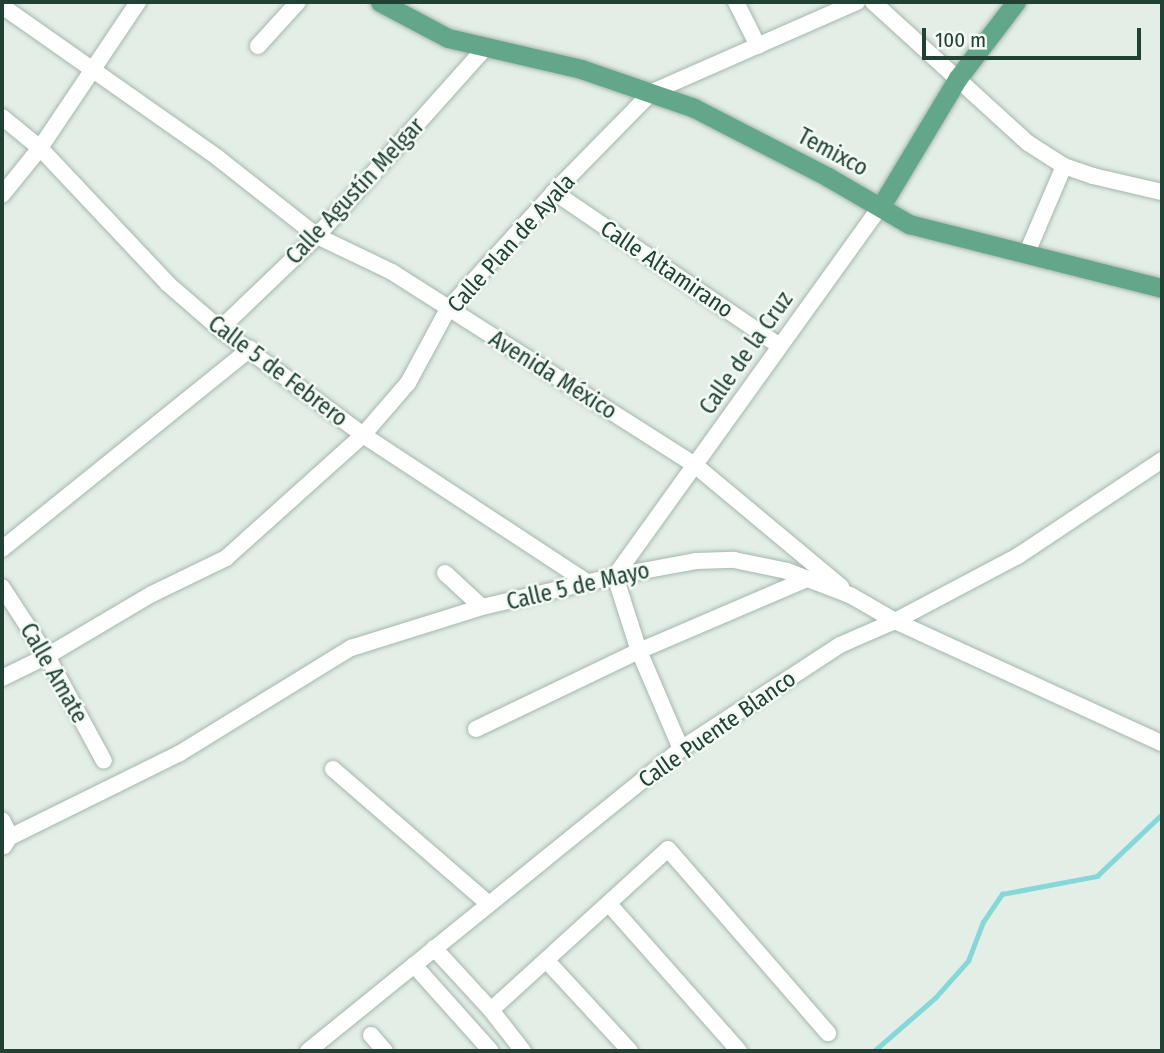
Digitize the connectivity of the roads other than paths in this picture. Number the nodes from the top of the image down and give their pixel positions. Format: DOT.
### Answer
graph roads {
  1 [pos="138,2"];
  2 [pos="298,2"];
  3 [pos="380,2"];
  4 [pos="736,2"];
  5 [pos="857,2"];
  6 [pos="873,2"];
  7 [pos="1016,2"];
  8 [pos="2,6"];
  9 [pos="258,46"];
  10 [pos="758,47"];
  11 [pos="485,48"];
  12 [pos="92,69"];
  13 [pos="958,78"];
  14 [pos="652,92"];
  15 [pos="2,117"];
  16 [pos="40,148"];
  17 [pos="1064,166"];
  18 [pos="554,192"];
  19 [pos="1162,192"];
  20 [pos="2,195"];
  21 [pos="881,206"];
  22 [pos="317,236"];
  23 [pos="1026,255"];
  24 [pos="1162,288"];
  25 [pos="448,309"];
  26 [pos="220,329"];
  27 [pos="780,346"];
  28 [pos="250,349"];
  29 [pos="363,435"];
  30 [pos="1162,460"];
  31 [pos="696,466"];
  32 [pos="2,549"];
  33 [pos="445,573"];
  34 [pos="615,576"];
  35 [pos="807,579"];
  36 [pos="588,583"];
  37 [pos="2,587"];
  38 [pos="850,595"];
  39 [pos="482,607"];
  40 [pos="895,621"];
  41 [pos="639,650"];
  42 [pos="47,656"];
  43 [pos="2,678"];
  44 [pos="476,729"];
  45 [pos="1162,743"];
  46 [pos="681,749"];
  47 [pos="104,761"];
  48 [pos="333,769"];
  49 [pos="2,820"];
  50 [pos="4,842"];
  51 [pos="489,904"];
  52 [pos="609,904"];
  53 [pos="434,948"];
  54 [pos="547,961"];
  55 [pos="414,965"];
  56 [pos="491,1010"];
  57 [pos="828,1033"];
  58 [pos="371,1035"];
  59 [pos="308,1051"];
  60 [pos="385,1051"];
  61 [pos="491,1051"];
  62 [pos="523,1051"];
  63 [pos="629,1051"];
  64 [pos="738,1051"];
  1 -- 12 [label="street"];
  2 -- 9 [label="street"];
  3 -- 11 [label="main road, Temixco"];
  4 -- 10 [label="street"];
  5 -- 10 [label="street, Calle Plan de Ayala"];
  6 -- 13 [label="street"];
  7 -- 13 [label="main road, Calle de la Cruz"];
  8 -- 12 [label="street, Avenida México"];
  10 -- 14 [label="street, Calle Plan de Ayala"];
  11 -- 14 [label="main road, Temixco"];
  11 -- 22 [label="street, Calle Agustín Melgar"];
  12 -- 16 [label="street"];
  12 -- 22 [label="street, Avenida México"];
  13 -- 17 [label="street"];
  13 -- 21 [label="main road, Calle de la Cruz"];
  14 -- 18 [label="street, Calle Plan de Ayala"];
  14 -- 21 [label="main road, Temixco"];
  15 -- 16 [label="street, Calle 5 de Febrero"];
  16 -- 20 [label="street"];
  16 -- 26 [label="street, Calle 5 de Febrero"];
  17 -- 19 [label="street"];
  17 -- 23 [label="street"];
  18 -- 25 [label="street, Calle Plan de Ayala"];
  18 -- 27 [label="street, Calle Altamirano"];
  21 -- 23 [label="main road, Temixco"];
  21 -- 27 [label="street, Calle de la Cruz"];
  22 -- 25 [label="street, Avenida México"];
  22 -- 26 [label="street, Calle Agustín Melgar"];
  23 -- 24 [label="main road, Temixco"];
  25 -- 29 [label="street, Calle Plan de Ayala"];
  25 -- 31 [label="street, Avenida México"];
  26 -- 28 [label="street, Calle 5 de Febrero"];
  27 -- 31 [label="street, Calle de la Cruz"];
  28 -- 29 [label="street, Calle 5 de Febrero"];
  28 -- 32 [label="street"];
  29 -- 36 [label="street, Calle 5 de Febrero"];
  29 -- 42 [label="street, Calle Plan de Ayala"];
  30 -- 40 [label="street, Calle Puente Blanco"];
  31 -- 34 [label="street, Calle de la Cruz"];
  31 -- 38 [label="street, Avenida México"];
  33 -- 39 [label="street"];
  34 -- 35 [label="street, Calle 5 de Mayo"];
  34 -- 36 [label="street, Calle 5 de Mayo"];
  34 -- 41 [label="street"];
  35 -- 38 [label="street, Calle 5 de Mayo"];
  35 -- 41 [label="street"];
  36 -- 39 [label="street, Calle 5 de Mayo"];
  37 -- 42 [label="street, Calle Amate"];
  38 -- 40 [label="street, Calle 5 de Mayo"];
  39 -- 50 [label="street, Calle 5 de Mayo"];
  40 -- 45 [label="street, Calle 5 de Mayo"];
  40 -- 46 [label="street, Calle Puente Blanco"];
  41 -- 44 [label="street"];
  41 -- 46 [label="street"];
  42 -- 43 [label="street, Calle Plan de Ayala"];
  42 -- 47 [label="street, Calle Amate"];
  46 -- 51 [label="street, Calle Puente Blanco"];
  48 -- 51 [label="street"];
  49 -- 50 [label="street"];
  51 -- 53 [label="street, Calle Puente Blanco"];
  52 -- 54 [label="street"];
  52 -- 57 [label="street"];
  52 -- 64 [label="street"];
  53 -- 55 [label="street, Calle Puente Blanco"];
  53 -- 56 [label="street"];
  54 -- 56 [label="street"];
  54 -- 63 [label="street"];
  55 -- 59 [label="street, Calle Puente Blanco"];
  55 -- 61 [label="street"];
  56 -- 62 [label="street"];
  58 -- 60 [label="street"];
}
